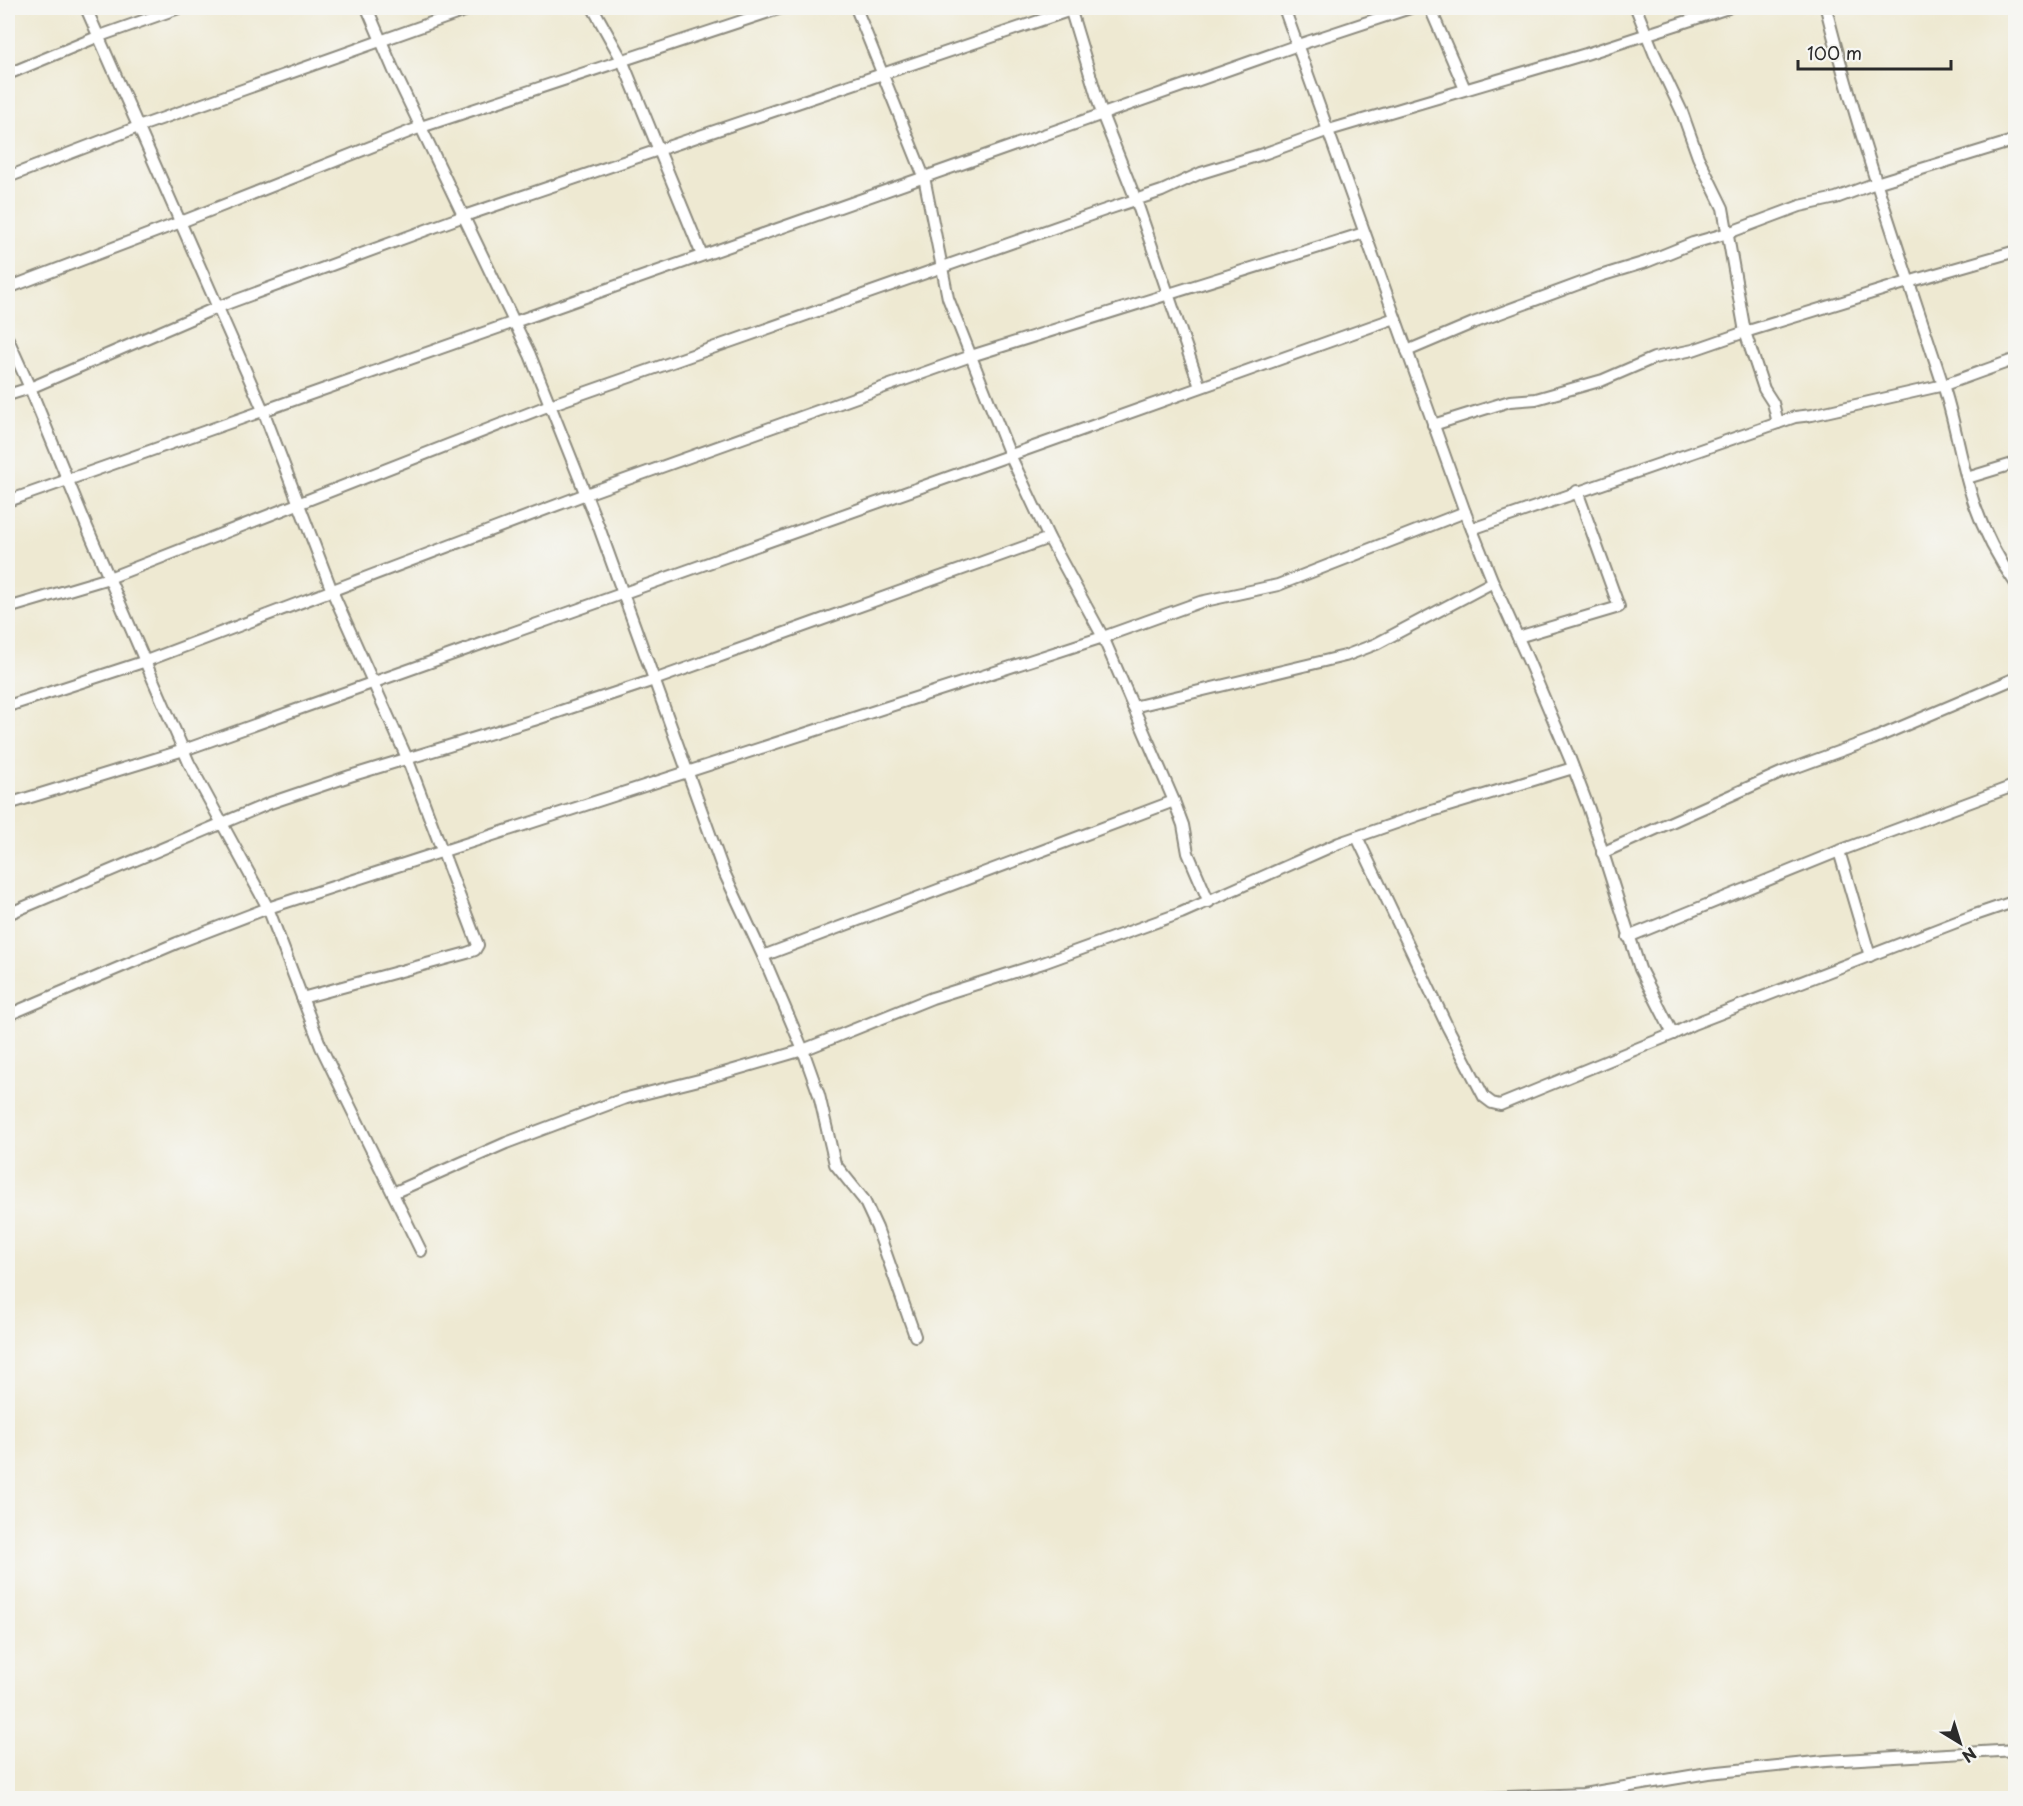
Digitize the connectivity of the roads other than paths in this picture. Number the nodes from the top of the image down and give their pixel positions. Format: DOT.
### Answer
graph roads {
  1 [pos="86,8"];
  2 [pos="179,8"];
  3 [pos="367,8"];
  4 [pos="473,8"];
  5 [pos="593,8"];
  6 [pos="781,8"];
  7 [pos="856,8"];
  8 [pos="1072,8"];
  9 [pos="1284,8"];
  10 [pos="1410,8"];
  11 [pos="1430,8"];
  12 [pos="1636,8"];
  13 [pos="1728,8"];
  14 [pos="1826,8"];
  15 [pos="1647,34"];
  16 [pos="98,37"];
  17 [pos="381,40"];
  18 [pos="1298,45"];
  19 [pos="622,60"];
  20 [pos="8,74"];
  21 [pos="883,75"];
  22 [pos="1465,89"];
  23 [pos="1102,114"];
  24 [pos="138,127"];
  25 [pos="421,127"];
  26 [pos="1329,130"];
  27 [pos="2016,140"];
  28 [pos="659,150"];
  29 [pos="8,177"];
  30 [pos="924,177"];
  31 [pos="1876,183"];
  32 [pos="1136,200"];
  33 [pos="464,216"];
  34 [pos="181,222"];
  35 [pos="1364,233"];
  36 [pos="1728,233"];
  37 [pos="2016,251"];
  38 [pos="702,255"];
  39 [pos="942,269"];
  40 [pos="1908,282"];
  41 [pos="8,288"];
  42 [pos="1167,294"];
  43 [pos="218,307"];
  44 [pos="1395,318"];
  45 [pos="515,321"];
  46 [pos="1744,332"];
  47 [pos="8,339"];
  48 [pos="1407,351"];
  49 [pos="971,356"];
  50 [pos="2016,359"];
  51 [pos="1944,385"];
  52 [pos="1200,387"];
  53 [pos="30,388"];
  54 [pos="8,395"];
  55 [pos="550,405"];
  56 [pos="263,410"];
  57 [pos="1778,423"];
  58 [pos="1433,425"];
  59 [pos="1010,455"];
  60 [pos="2016,463"];
  61 [pos="1967,478"];
  62 [pos="68,479"];
  63 [pos="1577,491"];
  64 [pos="586,494"];
  65 [pos="8,501"];
  66 [pos="298,504"];
  67 [pos="1465,512"];
  68 [pos="1472,529"];
  69 [pos="1049,538"];
  70 [pos="109,578"];
  71 [pos="1492,582"];
  72 [pos="2016,584"];
  73 [pos="332,591"];
  74 [pos="622,594"];
  75 [pos="8,608"];
  76 [pos="1103,637"];
  77 [pos="1518,637"];
  78 [pos="146,662"];
  79 [pos="2016,678"];
  80 [pos="654,680"];
  81 [pos="373,683"];
  82 [pos="8,706"];
  83 [pos="1133,707"];
  84 [pos="184,750"];
  85 [pos="407,758"];
  86 [pos="1573,768"];
  87 [pos="687,773"];
  88 [pos="2016,785"];
  89 [pos="1174,801"];
  90 [pos="8,804"];
  91 [pos="221,824"];
  92 [pos="1357,837"];
  93 [pos="1839,851"];
  94 [pos="441,852"];
  95 [pos="1602,853"];
  96 [pos="2016,901"];
  97 [pos="1209,902"];
  98 [pos="268,909"];
  99 [pos="8,914"];
  100 [pos="1628,938"];
  101 [pos="763,956"];
  102 [pos="1870,956"];
  103 [pos="302,998"];
  104 [pos="8,1015"];
  105 [pos="1673,1034"];
  106 [pos="803,1050"];
  107 [pos="393,1193"];
  108 [pos="421,1251"];
  109 [pos="915,1336"];
  110 [pos="2016,1750"];
  111 [pos="1484,1798"];
  1 -- 16 [label="street"];
  2 -- 16 [label="street"];
  3 -- 17 [label="street"];
  4 -- 17 [label="street"];
  5 -- 19 [label="street"];
  6 -- 19 [label="street"];
  7 -- 21 [label="street"];
  8 -- 21 [label="street"];
  8 -- 23 [label="street"];
  9 -- 18 [label="street"];
  10 -- 18 [label="street"];
  11 -- 22 [label="street"];
  12 -- 15 [label="street"];
  13 -- 15 [label="street"];
  14 -- 31 [label="street"];
  15 -- 22 [label="street"];
  15 -- 36 [label="street"];
  16 -- 20 [label="street"];
  16 -- 24 [label="street"];
  17 -- 24 [label="street"];
  17 -- 25 [label="street"];
  18 -- 23 [label="street"];
  18 -- 26 [label="street"];
  19 -- 25 [label="street"];
  19 -- 28 [label="street"];
  21 -- 28 [label="street"];
  21 -- 30 [label="street"];
  22 -- 26 [label="street"];
  23 -- 30 [label="street"];
  23 -- 32 [label="street"];
  24 -- 29 [label="street"];
  24 -- 34 [label="street"];
  25 -- 33 [label="street"];
  25 -- 34 [label="street"];
  26 -- 32 [label="street"];
  26 -- 35 [label="street"];
  27 -- 31 [label="street"];
  28 -- 33 [label="street"];
  28 -- 38 [label="street"];
  30 -- 38 [label="street"];
  30 -- 39 [label="street"];
  31 -- 36 [label="street"];
  31 -- 40 [label="street"];
  32 -- 39 [label="street"];
  32 -- 42 [label="street"];
  33 -- 43 [label="street"];
  33 -- 45 [label="street"];
  34 -- 41 [label="street"];
  34 -- 43 [label="street"];
  35 -- 42 [label="street"];
  35 -- 44 [label="street"];
  36 -- 46 [label="street"];
  36 -- 48 [label="street"];
  37 -- 40 [label="street"];
  38 -- 45 [label="street"];
  39 -- 49 [label="street"];
  39 -- 55 [label="street"];
  40 -- 46 [label="street"];
  40 -- 51 [label="street"];
  42 -- 49 [label="street"];
  42 -- 52 [label="street"];
  43 -- 53 [label="street"];
  43 -- 56 [label="street"];
  44 -- 48 [label="street"];
  44 -- 52 [label="street"];
  45 -- 55 [label="street"];
  45 -- 56 [label="street"];
  46 -- 57 [label="street"];
  46 -- 58 [label="street"];
  47 -- 53 [label="street"];
  48 -- 58 [label="street"];
  49 -- 59 [label="street"];
  49 -- 64 [label="street"];
  50 -- 51 [label="street"];
  51 -- 57 [label="street"];
  51 -- 61 [label="street"];
  52 -- 59 [label="street"];
  53 -- 54 [label="street"];
  53 -- 62 [label="street"];
  55 -- 64 [label="street"];
  55 -- 66 [label="street"];
  56 -- 62 [label="street"];
  56 -- 66 [label="street"];
  57 -- 63 [label="street"];
  58 -- 67 [label="street"];
  59 -- 69 [label="street"];
  59 -- 74 [label="street"];
  60 -- 61 [label="street"];
  61 -- 72 [label="street"];
  62 -- 65 [label="street"];
  62 -- 70 [label="street"];
  63 -- 68 [label="street"];
  63 -- 77 [label="street"];
  64 -- 73 [label="street"];
  64 -- 74 [label="street"];
  66 -- 70 [label="street"];
  66 -- 73 [label="street"];
  67 -- 68 [label="street"];
  67 -- 76 [label="street"];
  68 -- 71 [label="street"];
  69 -- 76 [label="street"];
  69 -- 80 [label="street"];
  70 -- 75 [label="street"];
  70 -- 78 [label="street"];
  71 -- 77 [label="street"];
  71 -- 83 [label="street"];
  73 -- 78 [label="street"];
  73 -- 81 [label="street"];
  74 -- 80 [label="street"];
  74 -- 81 [label="street"];
  76 -- 83 [label="street"];
  76 -- 87 [label="street"];
  77 -- 86 [label="street"];
  78 -- 82 [label="street"];
  78 -- 84 [label="street"];
  79 -- 95 [label="street"];
  80 -- 85 [label="street"];
  80 -- 87 [label="street"];
  81 -- 84 [label="street"];
  81 -- 85 [label="street"];
  83 -- 89 [label="street"];
  84 -- 90 [label="street"];
  84 -- 91 [label="street"];
  85 -- 91 [label="street"];
  85 -- 94 [label="street"];
  86 -- 92 [label="street"];
  86 -- 95 [label="street"];
  87 -- 94 [label="street"];
  87 -- 101 [label="street"];
  88 -- 93 [label="street"];
  89 -- 97 [label="street"];
  89 -- 101 [label="street"];
  91 -- 98 [label="street"];
  91 -- 99 [label="street"];
  92 -- 97 [label="street"];
  92 -- 105 [label="street"];
  93 -- 100 [label="street"];
  93 -- 102 [label="street"];
  94 -- 98 [label="street"];
  94 -- 103 [label="street"];
  95 -- 100 [label="street"];
  96 -- 102 [label="street"];
  97 -- 106 [label="street"];
  98 -- 103 [label="street"];
  98 -- 104 [label="street"];
  100 -- 105 [label="street"];
  101 -- 106 [label="street"];
  102 -- 105 [label="street"];
  103 -- 107 [label="street"];
  106 -- 107 [label="street"];
  106 -- 109 [label="street"];
  107 -- 108 [label="street"];
  110 -- 111 [label="street"];
}
